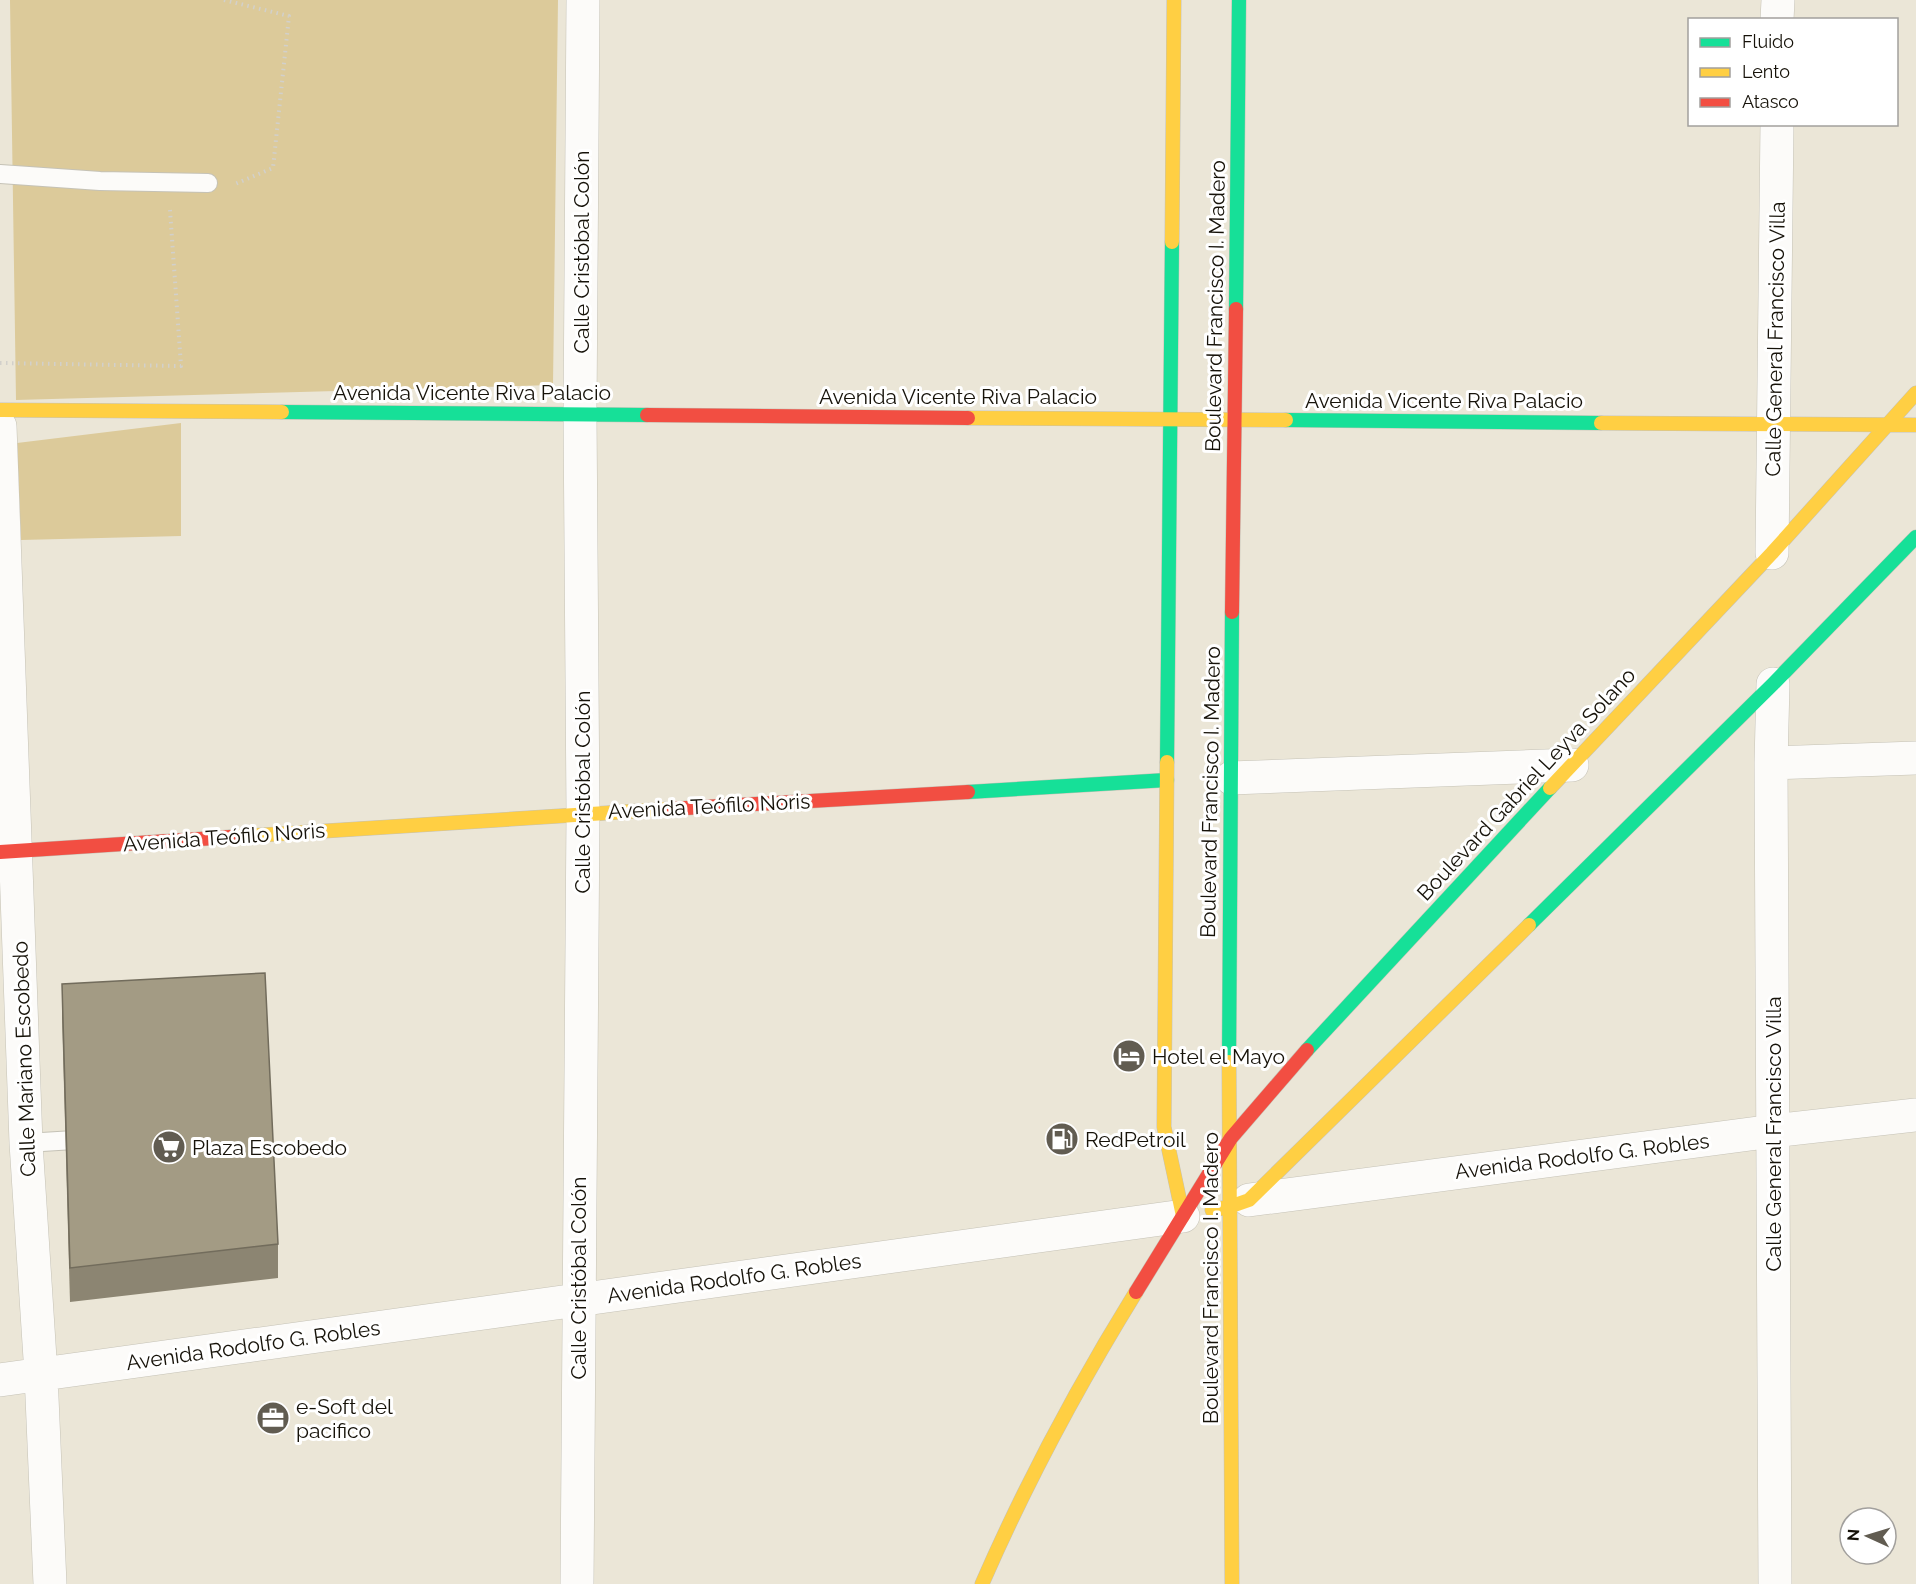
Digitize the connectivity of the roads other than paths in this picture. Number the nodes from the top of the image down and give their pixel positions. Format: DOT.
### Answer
graph roads {
  1 [pos="583,0"];
  2 [pos="1174,0"];
  3 [pos="1239,0"];
  4 [pos="1778,0"];
  5 [pos="1777,18"];
  6 [pos="1776,126"];
  7 [pos="0,174"];
  8 [pos="208,183"];
  9 [pos="1916,393"];
  10 [pos="0,410"];
  11 [pos="580,414"];
  12 [pos="1170,418"];
  13 [pos="1234,419"];
  14 [pos="1774,424"];
  15 [pos="1887,424"];
  16 [pos="1916,425"];
  17 [pos="0,426"];
  18 [pos="1916,537"];
  19 [pos="1772,554"];
  20 [pos="3,608"];
  21 [pos="1773,684"];
  22 [pos="1916,758"];
  23 [pos="1771,763"];
  24 [pos="1572,765"];
  25 [pos="1231,778"];
  26 [pos="1167,780"];
  27 [pos="583,814"];
  28 [pos="8,851"];
  29 [pos="1916,1114"];
  30 [pos="1773,1131"];
  31 [pos="108,1138"];
  32 [pos="1231,1138"];
  33 [pos="26,1143"];
  34 [pos="1239,1203"];
  35 [pos="1183,1216"];
  36 [pos="578,1300"];
  37 [pos="41,1374"];
  38 [pos="0,1380"];
  39 [pos="50,1584"];
  40 [pos="577,1584"];
  41 [pos="982,1584"];
  42 [pos="1232,1584"];
  43 [pos="1775,1584"];
  1 -- 11 [label="street, Calle Cristóbal Colón"];
  2 -- 12 [label="main road, Boulevard Francisco I. Madero"];
  3 -- 13 [label="main road, Boulevard Francisco I. Madero"];
  4 -- 5 [label="street"];
  6 -- 14 [label="street, Calle General Francisco Villa"];
  7 -- 8 [label="lane"];
  9 -- 15 [label="main road, Boulevard Gabriel Leyva Solano"];
  10 -- 11 [label="main road, Avenida Vicente Riva Palacio"];
  11 -- 12 [label="main road, Avenida Vicente Riva Palacio"];
  11 -- 27 [label="street, Calle Cristóbal Colón"];
  12 -- 13 [label="main road, Avenida Vicente Riva Palacio"];
  12 -- 26 [label="main road, Boulevard Francisco I. Madero"];
  13 -- 14 [label="main road, Avenida Vicente Riva Palacio"];
  13 -- 25 [label="main road, Boulevard Francisco I. Madero"];
  14 -- 15 [label="main road, Avenida Vicente Riva Palacio"];
  14 -- 19 [label="street, Calle General Francisco Villa"];
  15 -- 16 [label="main road, Avenida Vicente Riva Palacio"];
  15 -- 19 [label="main road, Boulevard Gabriel Leyva Solano"];
  17 -- 20 [label="street, Calle Mariano Escobedo"];
  18 -- 21 [label="main road"];
  19 -- 24 [label="main road, Boulevard Gabriel Leyva Solano"];
  20 -- 28 [label="street, Calle Mariano Escobedo"];
  21 -- 23 [label="street, Calle General Francisco Villa"];
  21 -- 34 [label="main road"];
  22 -- 23 [label="street"];
  23 -- 30 [label="street, Calle General Francisco Villa"];
  24 -- 25 [label="street"];
  24 -- 32 [label="main road, Boulevard Gabriel Leyva Solano"];
  25 -- 32 [label="main road, Boulevard Francisco I. Madero"];
  26 -- 27 [label="main road, Avenida Teófilo Noris"];
  26 -- 35 [label="main road, Boulevard Francisco I. Madero"];
  27 -- 28 [label="main road, Avenida Teófilo Noris"];
  27 -- 36 [label="street, Calle Cristóbal Colón"];
  28 -- 33 [label="street, Calle Mariano Escobedo"];
  29 -- 30 [label="street, Avenida Rodolfo G. Robles"];
  30 -- 34 [label="street, Avenida Rodolfo G. Robles"];
  30 -- 43 [label="street, Calle General Francisco Villa"];
  31 -- 33 [label="lane"];
  32 -- 34 [label="main road, Boulevard Francisco I. Madero"];
  32 -- 35 [label="main road, Boulevard Gabriel Leyva Solano"];
  33 -- 37 [label="street, Calle Mariano Escobedo"];
  34 -- 35 [label="main road"];
  34 -- 42 [label="main road, Boulevard Francisco I. Madero"];
  35 -- 36 [label="street, Avenida Rodolfo G. Robles"];
  35 -- 41 [label="main road, Boulevard Gabriel Leyva Solano"];
  36 -- 37 [label="street, Avenida Rodolfo G. Robles"];
  36 -- 40 [label="street, Calle Cristóbal Colón"];
  37 -- 38 [label="street, Avenida Rodolfo G. Robles"];
  37 -- 39 [label="street, Calle Mariano Escobedo"];
}
